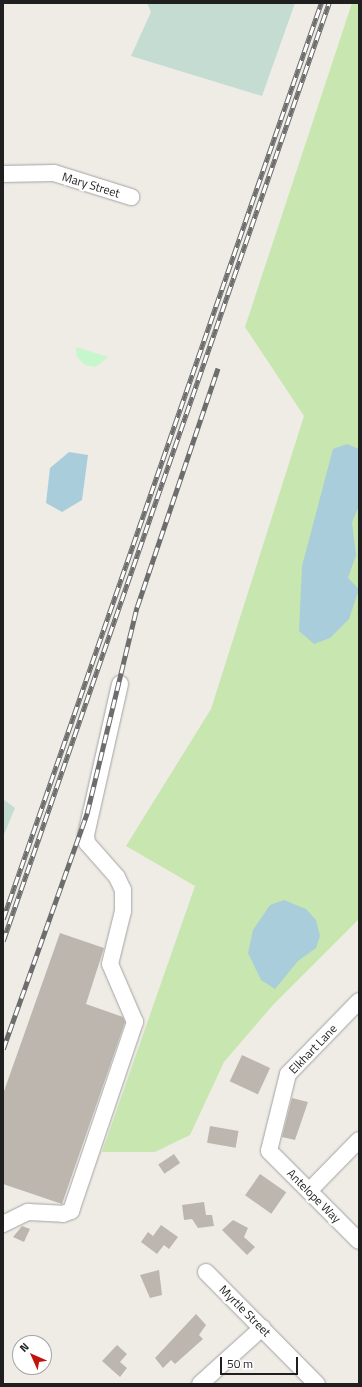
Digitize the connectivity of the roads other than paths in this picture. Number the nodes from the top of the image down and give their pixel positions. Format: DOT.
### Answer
graph roads {
  1 [pos="3,174"];
  2 [pos="131,197"];
  3 [pos="120,684"];
  4 [pos="359,1001"];
  5 [pos="359,1140"];
  6 [pos="269,1151"];
  7 [pos="309,1191"];
  8 [pos="3,1224"];
  9 [pos="359,1241"];
  10 [pos="206,1272"];
  11 [pos="262,1328"];
  12 [pos="200,1384"];
  13 [pos="317,1384"];
  1 -- 2 [label="street, Mary Street"];
  3 -- 8 [label="street"];
  4 -- 6 [label="street, Elkhart Lane"];
  5 -- 7 [label="street"];
  6 -- 7 [label="street, Antelope Way"];
  7 -- 9 [label="street, Antelope Way"];
  10 -- 11 [label="street, Myrtle Street"];
  11 -- 12 [label="street"];
  11 -- 13 [label="street, Myrtle Street"];
}
